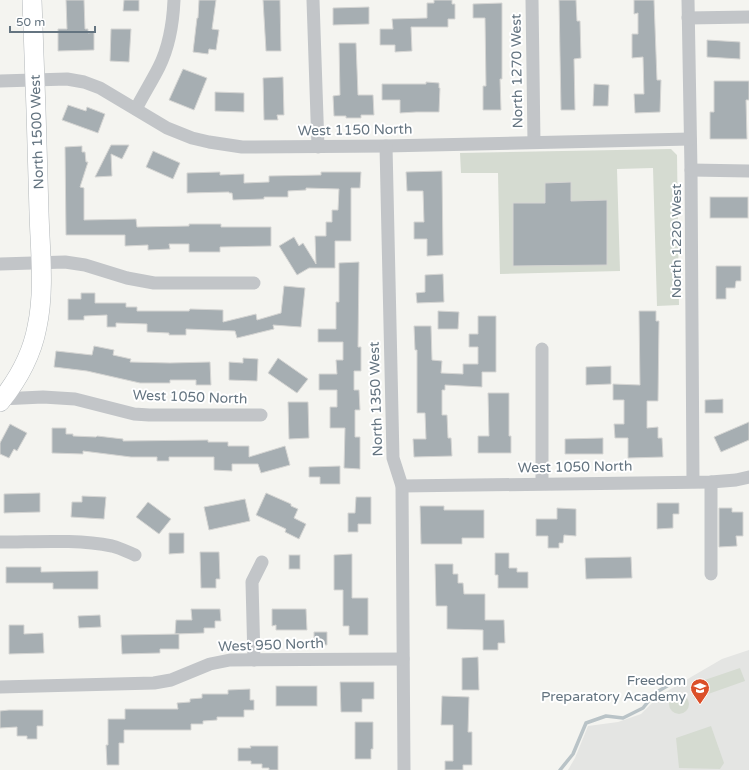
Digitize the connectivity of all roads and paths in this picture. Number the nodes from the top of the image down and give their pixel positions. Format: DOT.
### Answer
graph roads {
  1 [pos="32,0"];
  2 [pos="174,0"];
  3 [pos="313,0"];
  4 [pos="532,0"];
  5 [pos="688,0"];
  6 [pos="749,17"];
  7 [pos="688,18"];
  8 [pos="36,80"];
  9 [pos="0,81"];
  10 [pos="136,108"];
  11 [pos="690,140"];
  12 [pos="534,142"];
  13 [pos="386,146"];
  14 [pos="318,147"];
  15 [pos="691,170"];
  16 [pos="749,171"];
  17 [pos="40,263"];
  18 [pos="0,264"];
  19 [pos="254,283"];
  20 [pos="542,349"];
  21 [pos="1,400"];
  22 [pos="261,415"];
  23 [pos="749,477"];
  24 [pos="693,482"];
  25 [pos="711,482"];
  26 [pos="542,483"];
  27 [pos="402,486"];
  28 [pos="0,542"];
  29 [pos="135,555"];
  30 [pos="262,562"];
  31 [pos="711,574"];
  32 [pos="403,659"];
  33 [pos="254,660"];
  34 [pos="0,687"];
  35 [pos="404,770"];
  1 -- 8 [label="street, North 1500 West"];
  2 -- 10 [label="street"];
  3 -- 14 [label="street"];
  4 -- 12 [label="street, North 1270 West"];
  5 -- 7 [label="street, North 1220 West"];
  6 -- 7 [label="street"];
  7 -- 11 [label="street, North 1220 West"];
  8 -- 9 [label="street, West 1150 North"];
  8 -- 10 [label="street, West 1150 North"];
  8 -- 17 [label="street, North 1500 West"];
  10 -- 14 [label="street, West 1150 North"];
  11 -- 12 [label="street, West 1150 North"];
  11 -- 15 [label="street, North 1220 West"];
  12 -- 13 [label="street, West 1150 North"];
  13 -- 14 [label="street, West 1150 North"];
  13 -- 27 [label="street, North 1350 West"];
  15 -- 16 [label="street"];
  15 -- 24 [label="street, North 1220 West"];
  17 -- 18 [label="street"];
  17 -- 19 [label="street"];
  17 -- 21 [label="street, North 1500 West"];
  20 -- 26 [label="street"];
  21 -- 22 [label="street, West 1050 North"];
  23 -- 25 [label="street, West 1050 North"];
  24 -- 25 [label="street, West 1050 North"];
  24 -- 26 [label="street, West 1050 North"];
  25 -- 31 [label="street"];
  26 -- 27 [label="street, West 1050 North"];
  27 -- 32 [label="street, North 1350 West"];
  28 -- 29 [label="street"];
  30 -- 33 [label="street"];
  32 -- 33 [label="street, West 950 North"];
  32 -- 35 [label="street, North 1350 West"];
  33 -- 34 [label="street, West 950 North"];
}
